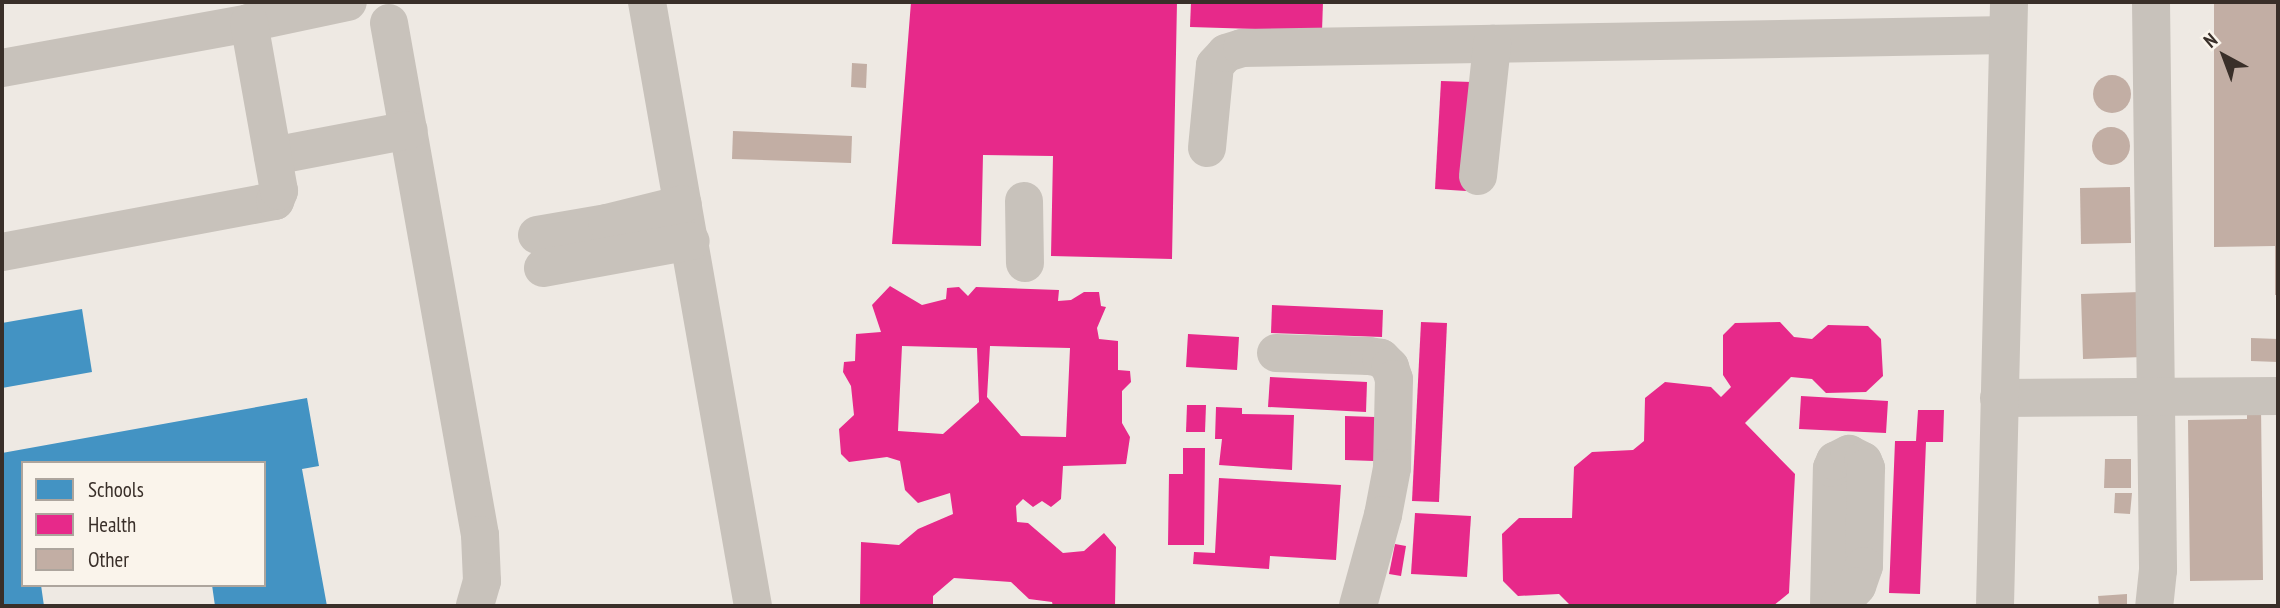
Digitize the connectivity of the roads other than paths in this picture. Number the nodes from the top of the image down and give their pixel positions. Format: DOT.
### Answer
graph roads {
  1 [pos="348,2"];
  2 [pos="357,2"];
  3 [pos="647,2"];
  4 [pos="2151,2"];
  5 [pos="399,12"];
  6 [pos="2008,18"];
  7 [pos="249,23"];
  8 [pos="1492,44"];
  9 [pos="2,68"];
  10 [pos="409,130"];
  11 [pos="1207,148"];
  12 [pos="273,156"];
  13 [pos="1478,176"];
  14 [pos="1024,201"];
  15 [pos="683,204"];
  16 [pos="691,241"];
  17 [pos="2,252"];
  18 [pos="1025,263"];
  19 [pos="1276,353"];
  20 [pos="2278,396"];
  21 [pos="2157,397"];
  22 [pos="1999,398"];
  23 [pos="2156,588"];
  24 [pos="475,606"];
  25 [pos="753,606"];
  26 [pos="1358,606"];
  27 [pos="1829,606"];
  28 [pos="1839,606"];
  29 [pos="1995,606"];
  30 [pos="2169,606"];
  1 -- 7 [label="street"];
  2 -- 5 [label="street"];
  3 -- 15 [label="street"];
  4 -- 21 [label="street"];
  5 -- 10 [label="street"];
  6 -- 8 [label="street"];
  6 -- 22 [label="street"];
  7 -- 9 [label="street"];
  7 -- 12 [label="street"];
  8 -- 11 [label="street"];
  8 -- 13 [label="street"];
  10 -- 12 [label="street"];
  10 -- 24 [label="street"];
  12 -- 17 [label="street"];
  14 -- 18 [label="street"];
  15 -- 16 [label="street"];
  15 -- 16 [label="street"];
  16 -- 25 [label="street"];
  19 -- 26 [label="street"];
  20 -- 21 [label="street"];
  21 -- 22 [label="street"];
  21 -- 23 [label="street"];
  22 -- 29 [label="street"];
  23 -- 30 [label="street"];
  27 -- 28 [label="street"];
}
